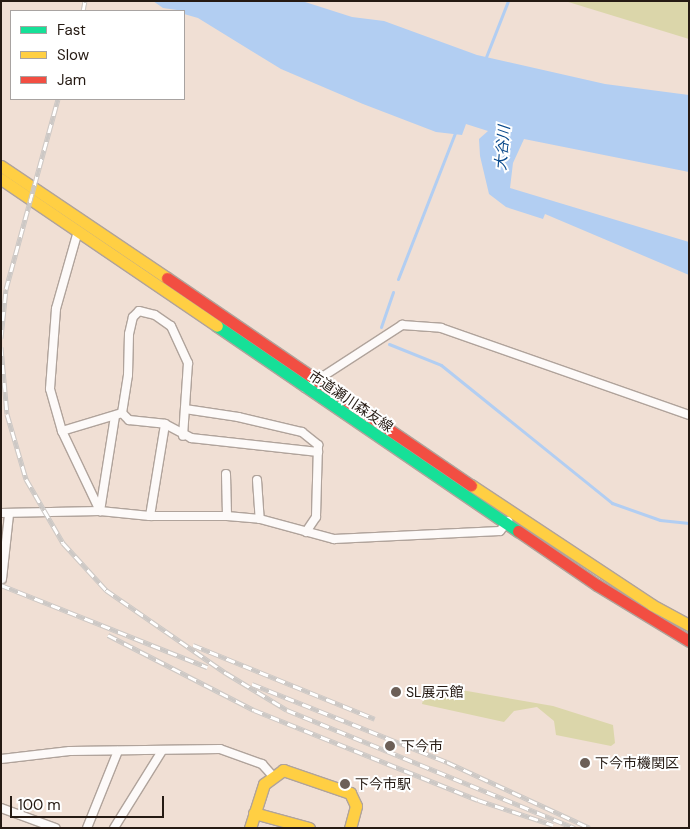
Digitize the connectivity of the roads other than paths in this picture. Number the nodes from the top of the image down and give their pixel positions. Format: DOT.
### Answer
graph roads {
  1 [pos="1,166"];
  2 [pos="1,179"];
  3 [pos="78,231"];
  4 [pos="314,379"];
  5 [pos="305,388"];
  6 [pos="185,409"];
  7 [pos="118,415"];
  8 [pos="689,416"];
  9 [pos="165,424"];
  10 [pos="62,431"];
  11 [pos="183,436"];
  12 [pos="318,452"];
  13 [pos="226,474"];
  14 [pos="257,480"];
  15 [pos="100,512"];
  16 [pos="5,514"];
  17 [pos="150,516"];
  18 [pos="227,516"];
  19 [pos="510,518"];
  20 [pos="260,519"];
  21 [pos="306,532"];
  22 [pos="2,579"];
  23 [pos="689,625"];
  24 [pos="689,642"];
  25 [pos="118,751"];
  26 [pos="162,751"];
  27 [pos="1,759"];
  28 [pos="272,775"];
  29 [pos="1,808"];
  30 [pos="254,813"];
  31 [pos="55,828"];
  32 [pos="87,828"];
  33 [pos="114,828"];
  34 [pos="250,828"];
  35 [pos="309,828"];
  36 [pos="350,828"];
  1 -- 4 [label="street, 市道瀬川森友線"];
  2 -- 3 [label="street, 市道瀬川森友線"];
  3 -- 5 [label="street, 市道瀬川森友線"];
  3 -- 10 [label="street"];
  4 -- 5 [label="street"];
  4 -- 8 [label="street"];
  4 -- 19 [label="street, 市道瀬川森友線"];
  5 -- 19 [label="street, 市道瀬川森友線"];
  6 -- 7 [label="street"];
  6 -- 11 [label="street"];
  6 -- 12 [label="street"];
  7 -- 9 [label="street"];
  7 -- 10 [label="street"];
  7 -- 15 [label="street"];
  9 -- 11 [label="street"];
  9 -- 17 [label="street"];
  10 -- 15 [label="street"];
  11 -- 12 [label="street"];
  12 -- 21 [label="street"];
  13 -- 18 [label="street"];
  14 -- 20 [label="street"];
  15 -- 16 [label="street"];
  15 -- 17 [label="street"];
  16 -- 22 [label="street"];
  17 -- 18 [label="street"];
  18 -- 20 [label="street"];
  19 -- 21 [label="street"];
  19 -- 23 [label="street, 市道瀬川森友線"];
  19 -- 24 [label="street, 市道瀬川森友線"];
  20 -- 21 [label="street"];
  25 -- 26 [label="street"];
  25 -- 27 [label="street"];
  25 -- 32 [label="street"];
  26 -- 28 [label="street"];
  26 -- 33 [label="street"];
  28 -- 30 [label="street"];
  28 -- 36 [label="street"];
  29 -- 31 [label="street"];
  30 -- 34 [label="street"];
  30 -- 35 [label="street"];
}
